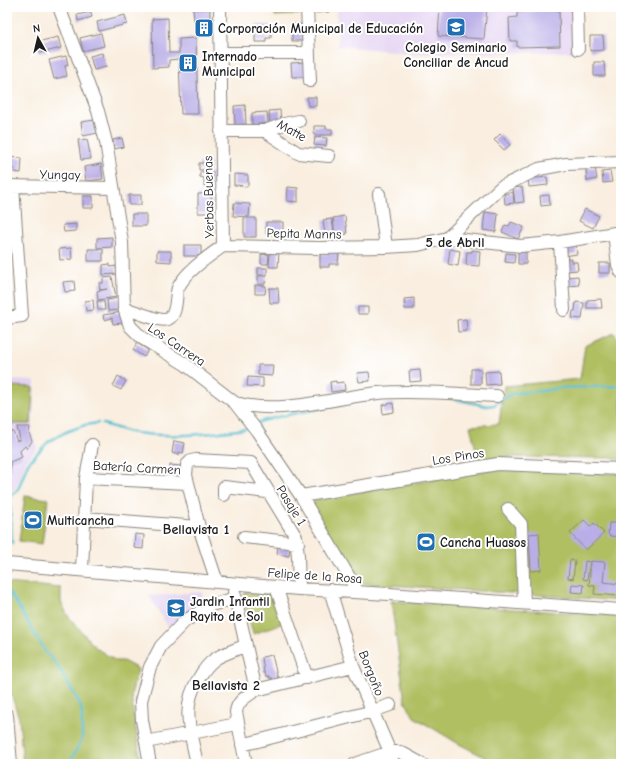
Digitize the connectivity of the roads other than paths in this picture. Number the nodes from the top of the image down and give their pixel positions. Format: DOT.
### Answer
graph roads {
  1 [pos="59,7"];
  2 [pos="220,7"];
  3 [pos="307,7"];
  4 [pos="577,7"];
  5 [pos="578,50"];
  6 [pos="221,53"];
  7 [pos="309,53"];
  8 [pos="310,81"];
  9 [pos="300,121"];
  10 [pos="221,131"];
  11 [pos="265,131"];
  12 [pos="329,156"];
  13 [pos="621,162"];
  14 [pos="10,186"];
  15 [pos="113,188"];
  16 [pos="379,194"];
  17 [pos="618,233"];
  18 [pos="447,238"];
  19 [pos="560,242"];
  20 [pos="223,246"];
  21 [pos="386,247"];
  22 [pos="621,272"];
  23 [pos="124,308"];
  24 [pos="564,310"];
  25 [pos="7,318"];
  26 [pos="497,396"];
  27 [pos="235,402"];
  28 [pos="92,445"];
  29 [pos="621,469"];
  30 [pos="86,478"];
  31 [pos="187,483"];
  32 [pos="268,492"];
  33 [pos="224,495"];
  34 [pos="301,496"];
  35 [pos="508,509"];
  36 [pos="84,518"];
  37 [pos="199,527"];
  38 [pos="244,537"];
  39 [pos="298,543"];
  40 [pos="7,564"];
  41 [pos="82,570"];
  42 [pos="217,582"];
  43 [pos="232,583"];
  44 [pos="276,587"];
  45 [pos="299,589"];
  46 [pos="330,590"];
  47 [pos="358,592"];
  48 [pos="236,598"];
  49 [pos="524,603"];
  50 [pos="621,610"];
  51 [pos="246,645"];
  52 [pos="353,666"];
  53 [pos="307,678"];
  54 [pos="251,693"];
  55 [pos="390,705"];
  56 [pos="373,712"];
  57 [pos="7,715"];
  58 [pos="237,724"];
  59 [pos="191,733"];
  60 [pos="8,741"];
  61 [pos="146,742"];
  62 [pos="242,745"];
  63 [pos="390,752"];
  64 [pos="11,764"];
  65 [pos="150,764"];
  66 [pos="197,764"];
  67 [pos="246,764"];
  68 [pos="355,764"];
  69 [pos="393,764"];
  70 [pos="422,764"];
  1 -- 15 [label="street, Los Carrera"];
  2 -- 6 [label="street, Yerbas Buenas"];
  3 -- 7 [label="street"];
  4 -- 5 [label="street"];
  6 -- 7 [label="street"];
  6 -- 10 [label="street, Yerbas Buenas"];
  7 -- 8 [label="street"];
  9 -- 11 [label="street, Matte"];
  10 -- 11 [label="street, Matte"];
  10 -- 20 [label="street, Yerbas Buenas"];
  11 -- 12 [label="street, Matte"];
  13 -- 18 [label="street, Pepita Manns"];
  14 -- 15 [label="street, Yungay"];
  14 -- 25 [label="street"];
  15 -- 23 [label="street, Los Carrera"];
  16 -- 21 [label="street"];
  17 -- 19 [label="street"];
  17 -- 22 [label="street"];
  18 -- 19 [label="street"];
  18 -- 21 [label="street, Pepita Manns"];
  19 -- 24 [label="street"];
  20 -- 21 [label="street, Pepita Manns"];
  20 -- 23 [label="street, Yerbas Buenas"];
  23 -- 27 [label="street, Los Carrera"];
  26 -- 27 [label="street"];
  27 -- 34 [label="street, Los Carrera"];
  28 -- 30 [label="street"];
  29 -- 34 [label="street, Los Pinos"];
  30 -- 31 [label="street, Batería Carmen"];
  30 -- 36 [label="street"];
  31 -- 32 [label="street, Pasaje 1"];
  31 -- 37 [label="street"];
  32 -- 33 [label="street"];
  32 -- 39 [label="street, Pasaje 1"];
  34 -- 47 [label="street, Los Carrera"];
  35 -- 49 [label="street"];
  36 -- 37 [label="street"];
  36 -- 41 [label="street"];
  37 -- 42 [label="street"];
  38 -- 39 [label="street"];
  39 -- 45 [label="street, Pasaje 1"];
  40 -- 41 [label="street, Felipe de la Rosa"];
  41 -- 42 [label="street, Felipe de la Rosa"];
  42 -- 43 [label="street, Felipe de la Rosa"];
  43 -- 44 [label="street, Felipe de la Rosa"];
  43 -- 48 [label="street"];
  44 -- 45 [label="street, Felipe de la Rosa"];
  44 -- 53 [label="street"];
  45 -- 46 [label="street, Felipe de la Rosa"];
  46 -- 47 [label="street, Felipe de la Rosa"];
  46 -- 52 [label="street, Borgoño"];
  47 -- 49 [label="street, Felipe de la Rosa"];
  48 -- 51 [label="street"];
  48 -- 61 [label="street"];
  49 -- 50 [label="street, Felipe de la Rosa"];
  51 -- 54 [label="street"];
  51 -- 59 [label="street"];
  52 -- 53 [label="street"];
  52 -- 56 [label="street, Borgoño"];
  53 -- 54 [label="street"];
  54 -- 58 [label="street"];
  55 -- 56 [label="street"];
  56 -- 62 [label="street"];
  56 -- 63 [label="street, Borgoño"];
  57 -- 60 [label="street"];
  58 -- 59 [label="street"];
  58 -- 62 [label="street"];
  59 -- 61 [label="street"];
  59 -- 66 [label="street"];
  60 -- 64 [label="street"];
  61 -- 65 [label="street"];
  62 -- 67 [label="street"];
  63 -- 68 [label="street"];
  63 -- 69 [label="street, Borgoño"];
  63 -- 70 [label="street"];
}
